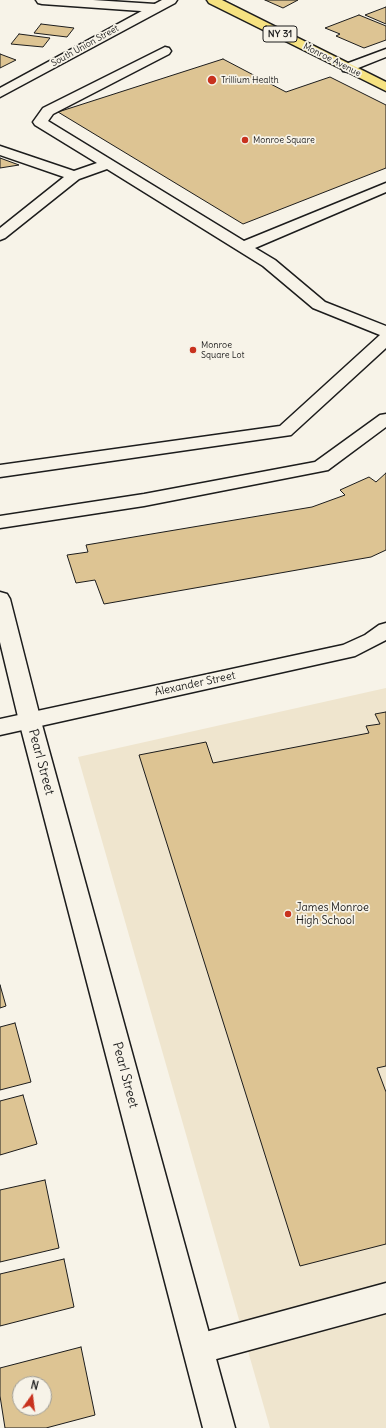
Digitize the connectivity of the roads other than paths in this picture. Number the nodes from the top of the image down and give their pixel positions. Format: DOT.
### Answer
graph roads {
  1 [pos="42,0"];
  2 [pos="171,0"];
  3 [pos="213,0"];
  4 [pos="156,8"];
  5 [pos="165,51"];
  6 [pos="386,53"];
  7 [pos="348,68"];
  8 [pos="386,87"];
  9 [pos="0,93"];
  10 [pos="0,150"];
  11 [pos="108,164"];
  12 [pos="74,176"];
  13 [pos="386,187"];
  14 [pos="0,234"];
  15 [pos="243,247"];
  16 [pos="384,341"];
  17 [pos="386,419"];
  18 [pos="0,471"];
  19 [pos="0,522"];
  20 [pos="0,599"];
  21 [pos="386,630"];
  22 [pos="30,721"];
  23 [pos="0,727"];
  24 [pos="386,1298"];
  25 [pos="198,1349"];
  26 [pos="220,1428"];
  1 -- 4 [label="street"];
  2 -- 4 [label="street, South Union Street"];
  3 -- 7 [label="main road, Monroe Avenue / NY 31"];
  4 -- 9 [label="street, South Union Street"];
  5 -- 11 [label="street"];
  6 -- 7 [label="street"];
  7 -- 8 [label="main road, Monroe Avenue / NY 31"];
  10 -- 12 [label="street"];
  11 -- 12 [label="street"];
  11 -- 15 [label="street"];
  12 -- 14 [label="street"];
  13 -- 15 [label="street"];
  15 -- 16 [label="street"];
  16 -- 18 [label="street"];
  17 -- 19 [label="street"];
  20 -- 22 [label="street, Pearl Street"];
  21 -- 22 [label="street, Alexander Street"];
  22 -- 23 [label="street, Alexander Street"];
  22 -- 25 [label="street, Pearl Street"];
  24 -- 25 [label="street"];
  25 -- 26 [label="street, Pearl Street"];
}
